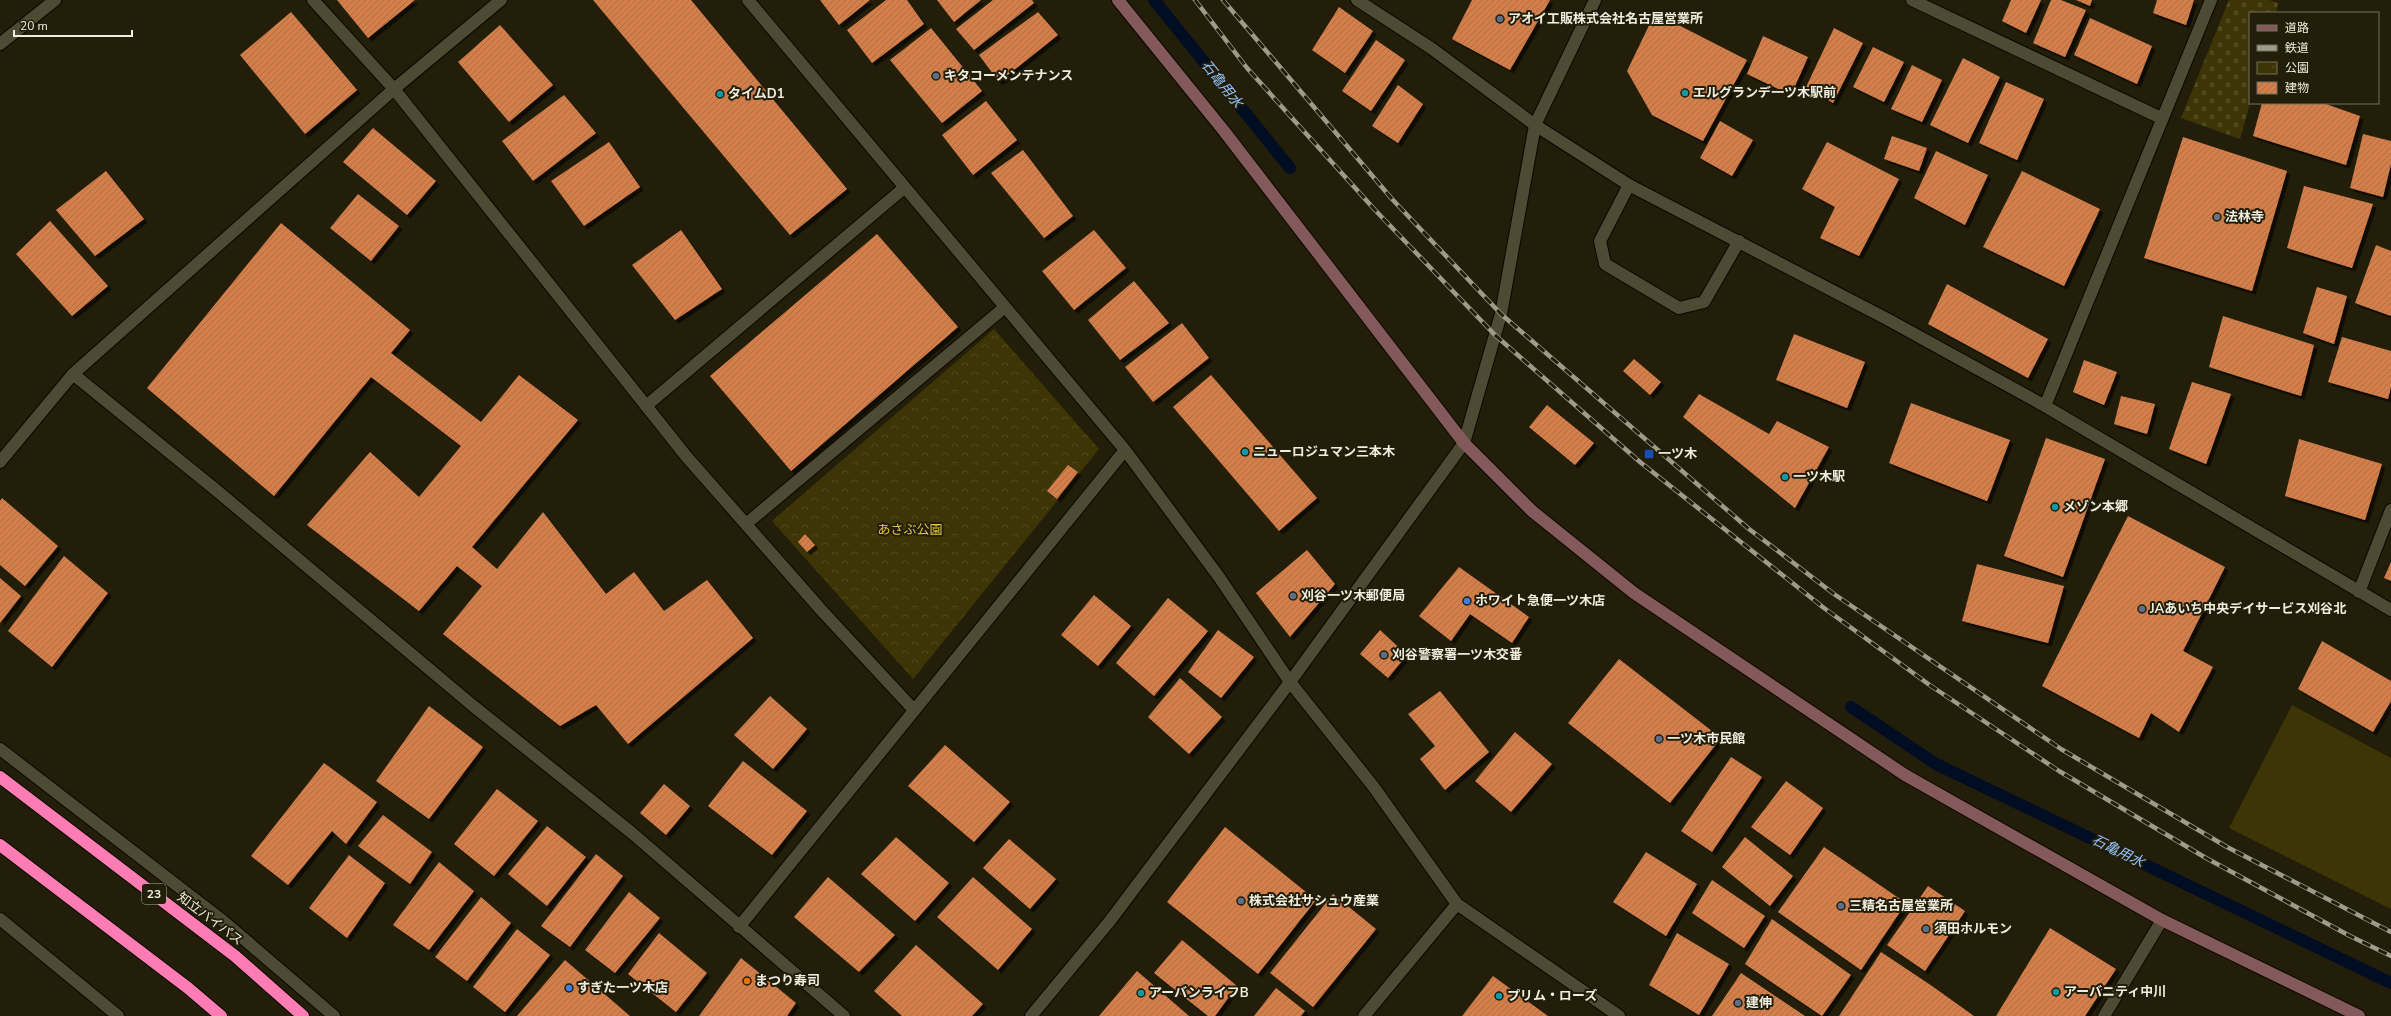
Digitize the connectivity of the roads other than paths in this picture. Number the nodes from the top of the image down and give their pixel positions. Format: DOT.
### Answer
graph roads {
  1 [pos="54,0"];
  2 [pos="313,0"];
  3 [pos="501,0"];
  4 [pos="748,0"];
  5 [pos="1118,0"];
  6 [pos="1357,0"];
  7 [pos="1595,0"];
  8 [pos="1912,0"];
  9 [pos="2211,0"];
  10 [pos="0,44"];
  11 [pos="394,89"];
  12 [pos="2161,118"];
  13 [pos="1535,125"];
  14 [pos="1629,185"];
  15 [pos="904,188"];
  16 [pos="1739,241"];
  17 [pos="1005,307"];
  18 [pos="73,374"];
  19 [pos="646,406"];
  20 [pos="2045,406"];
  21 [pos="1464,443"];
  22 [pos="1125,450"];
  23 [pos="0,462"];
  24 [pos="2391,510"];
  25 [pos="746,524"];
  26 [pos="2359,592"];
  27 [pos="2391,610"];
  28 [pos="1290,682"];
  29 [pos="914,710"];
  30 [pos="0,749"];
  31 [pos="0,777"];
  32 [pos="0,845"];
  33 [pos="1457,904"];
  34 [pos="0,919"];
  35 [pos="2162,920"];
  36 [pos="739,927"];
  37 [pos="118,1016"];
  38 [pos="220,1016"];
  39 [pos="303,1016"];
  40 [pos="334,1016"];
  41 [pos="844,1016"];
  42 [pos="1031,1016"];
  43 [pos="1364,1016"];
  44 [pos="1619,1016"];
  45 [pos="2104,1016"];
  46 [pos="2359,1016"];
  1 -- 10 [label="street"];
  2 -- 11 [label="street"];
  3 -- 11 [label="street"];
  4 -- 15 [label="street"];
  5 -- 21 [label="street"];
  6 -- 13 [label="street"];
  7 -- 13 [label="street"];
  8 -- 12 [label="street"];
  9 -- 12 [label="street"];
  11 -- 18 [label="street"];
  11 -- 19 [label="street"];
  12 -- 20 [label="street"];
  13 -- 14 [label="street"];
  13 -- 21 [label="street"];
  14 -- 16 [label="street"];
  14 -- 16 [label="street"];
  15 -- 17 [label="street"];
  15 -- 19 [label="street"];
  16 -- 20 [label="street"];
  17 -- 22 [label="street"];
  17 -- 25 [label="street"];
  18 -- 23 [label="street"];
  18 -- 36 [label="street"];
  19 -- 25 [label="street"];
  20 -- 26 [label="street"];
  21 -- 28 [label="street"];
  21 -- 35 [label="street"];
  22 -- 28 [label="street"];
  22 -- 29 [label="street"];
  24 -- 26 [label="street"];
  25 -- 29 [label="street"];
  26 -- 27 [label="street"];
  28 -- 33 [label="street"];
  28 -- 42 [label="street"];
  29 -- 36 [label="street"];
  30 -- 40 [label="street"];
  31 -- 39 [label="highway, 知立バイパス / 23"];
  32 -- 38 [label="highway"];
  33 -- 43 [label="street"];
  33 -- 44 [label="street"];
  34 -- 37 [label="street"];
  35 -- 45 [label="street"];
  35 -- 46 [label="street"];
  36 -- 41 [label="street"];
}
